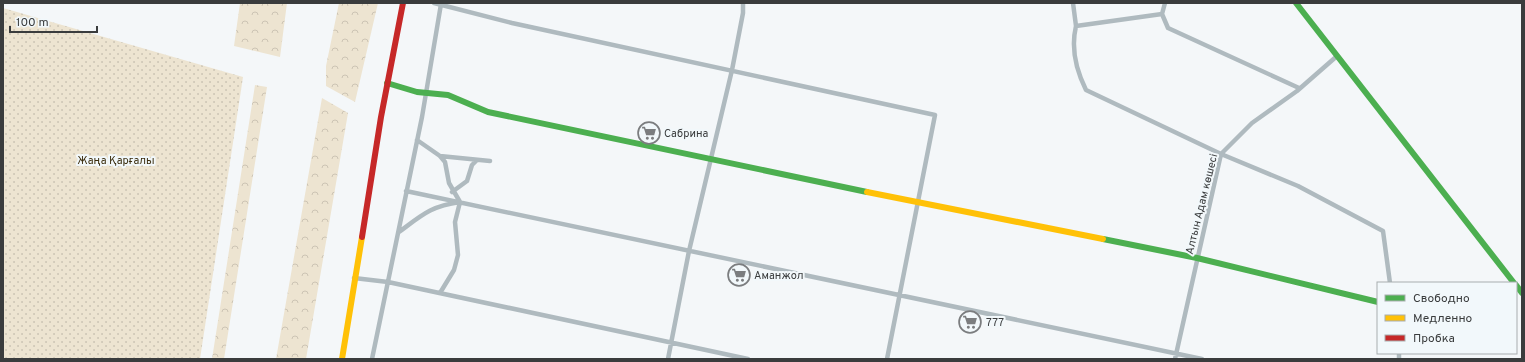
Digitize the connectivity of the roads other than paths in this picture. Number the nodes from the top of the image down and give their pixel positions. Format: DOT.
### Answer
graph roads {
  1 [pos="403,3"];
  2 [pos="434,3"];
  3 [pos="743,3"];
  4 [pos="1073,3"];
  5 [pos="1165,3"];
  6 [pos="1296,3"];
  7 [pos="441,4"];
  8 [pos="1162,14"];
  9 [pos="1076,26"];
  10 [pos="1337,56"];
  11 [pos="732,70"];
  12 [pos="387,83"];
  13 [pos="1299,88"];
  14 [pos="425,93"];
  15 [pos="417,140"];
  16 [pos="1221,154"];
  17 [pos="440,156"];
  18 [pos="477,160"];
  19 [pos="710,160"];
  20 [pos="490,161"];
  21 [pos="406,191"];
  22 [pos="452,192"];
  23 [pos="460,202"];
  24 [pos="918,203"];
  25 [pos="399,232"];
  26 [pos="689,251"];
  27 [pos="1197,258"];
  28 [pos="354,278"];
  29 [pos="388,282"];
  30 [pos="1390,282"];
  31 [pos="1513,282"];
  32 [pos="440,293"];
  33 [pos="900,295"];
  34 [pos="1377,302"];
  35 [pos="671,343"];
  36 [pos="1175,356"];
  37 [pos="342,359"];
  38 [pos="372,359"];
  39 [pos="668,359"];
  40 [pos="748,359"];
  41 [pos="887,359"];
  42 [pos="1202,359"];
  1 -- 12 [label="street"];
  2 -- 7 [label="street"];
  3 -- 11 [label="street"];
  4 -- 9 [label="street"];
  5 -- 8 [label="street"];
  6 -- 10 [label="street"];
  7 -- 11 [label="street"];
  7 -- 14 [label="street"];
  8 -- 9 [label="street"];
  8 -- 13 [label="street"];
  9 -- 16 [label="street"];
  10 -- 13 [label="street, Алтын Адам көшесі"];
  10 -- 31 [label="street"];
  11 -- 19 [label="street"];
  11 -- 24 [label="street"];
  12 -- 14 [label="street"];
  12 -- 28 [label="street"];
  13 -- 16 [label="street, Алтын Адам көшесі"];
  14 -- 15 [label="street"];
  14 -- 19 [label="street"];
  15 -- 17 [label="street"];
  15 -- 21 [label="street"];
  16 -- 27 [label="street, Алтын Адам көшесі"];
  16 -- 30 [label="street"];
  17 -- 18 [label="street"];
  17 -- 22 [label="street"];
  18 -- 20 [label="street"];
  18 -- 22 [label="street"];
  19 -- 24 [label="street"];
  19 -- 26 [label="street"];
  21 -- 23 [label="street"];
  21 -- 25 [label="street"];
  22 -- 23 [label="street"];
  23 -- 25 [label="street"];
  23 -- 26 [label="street"];
  23 -- 32 [label="street"];
  24 -- 27 [label="street"];
  24 -- 33 [label="street"];
  25 -- 29 [label="street"];
  26 -- 33 [label="street"];
  26 -- 35 [label="street"];
  27 -- 34 [label="street"];
  27 -- 36 [label="street, Алтын Адам көшесі"];
  28 -- 29 [label="street"];
  28 -- 37 [label="street"];
  29 -- 32 [label="street"];
  29 -- 38 [label="street"];
  32 -- 35 [label="street"];
  33 -- 36 [label="street"];
  33 -- 41 [label="street"];
  35 -- 39 [label="street"];
  35 -- 40 [label="street"];
  36 -- 42 [label="street"];
}
